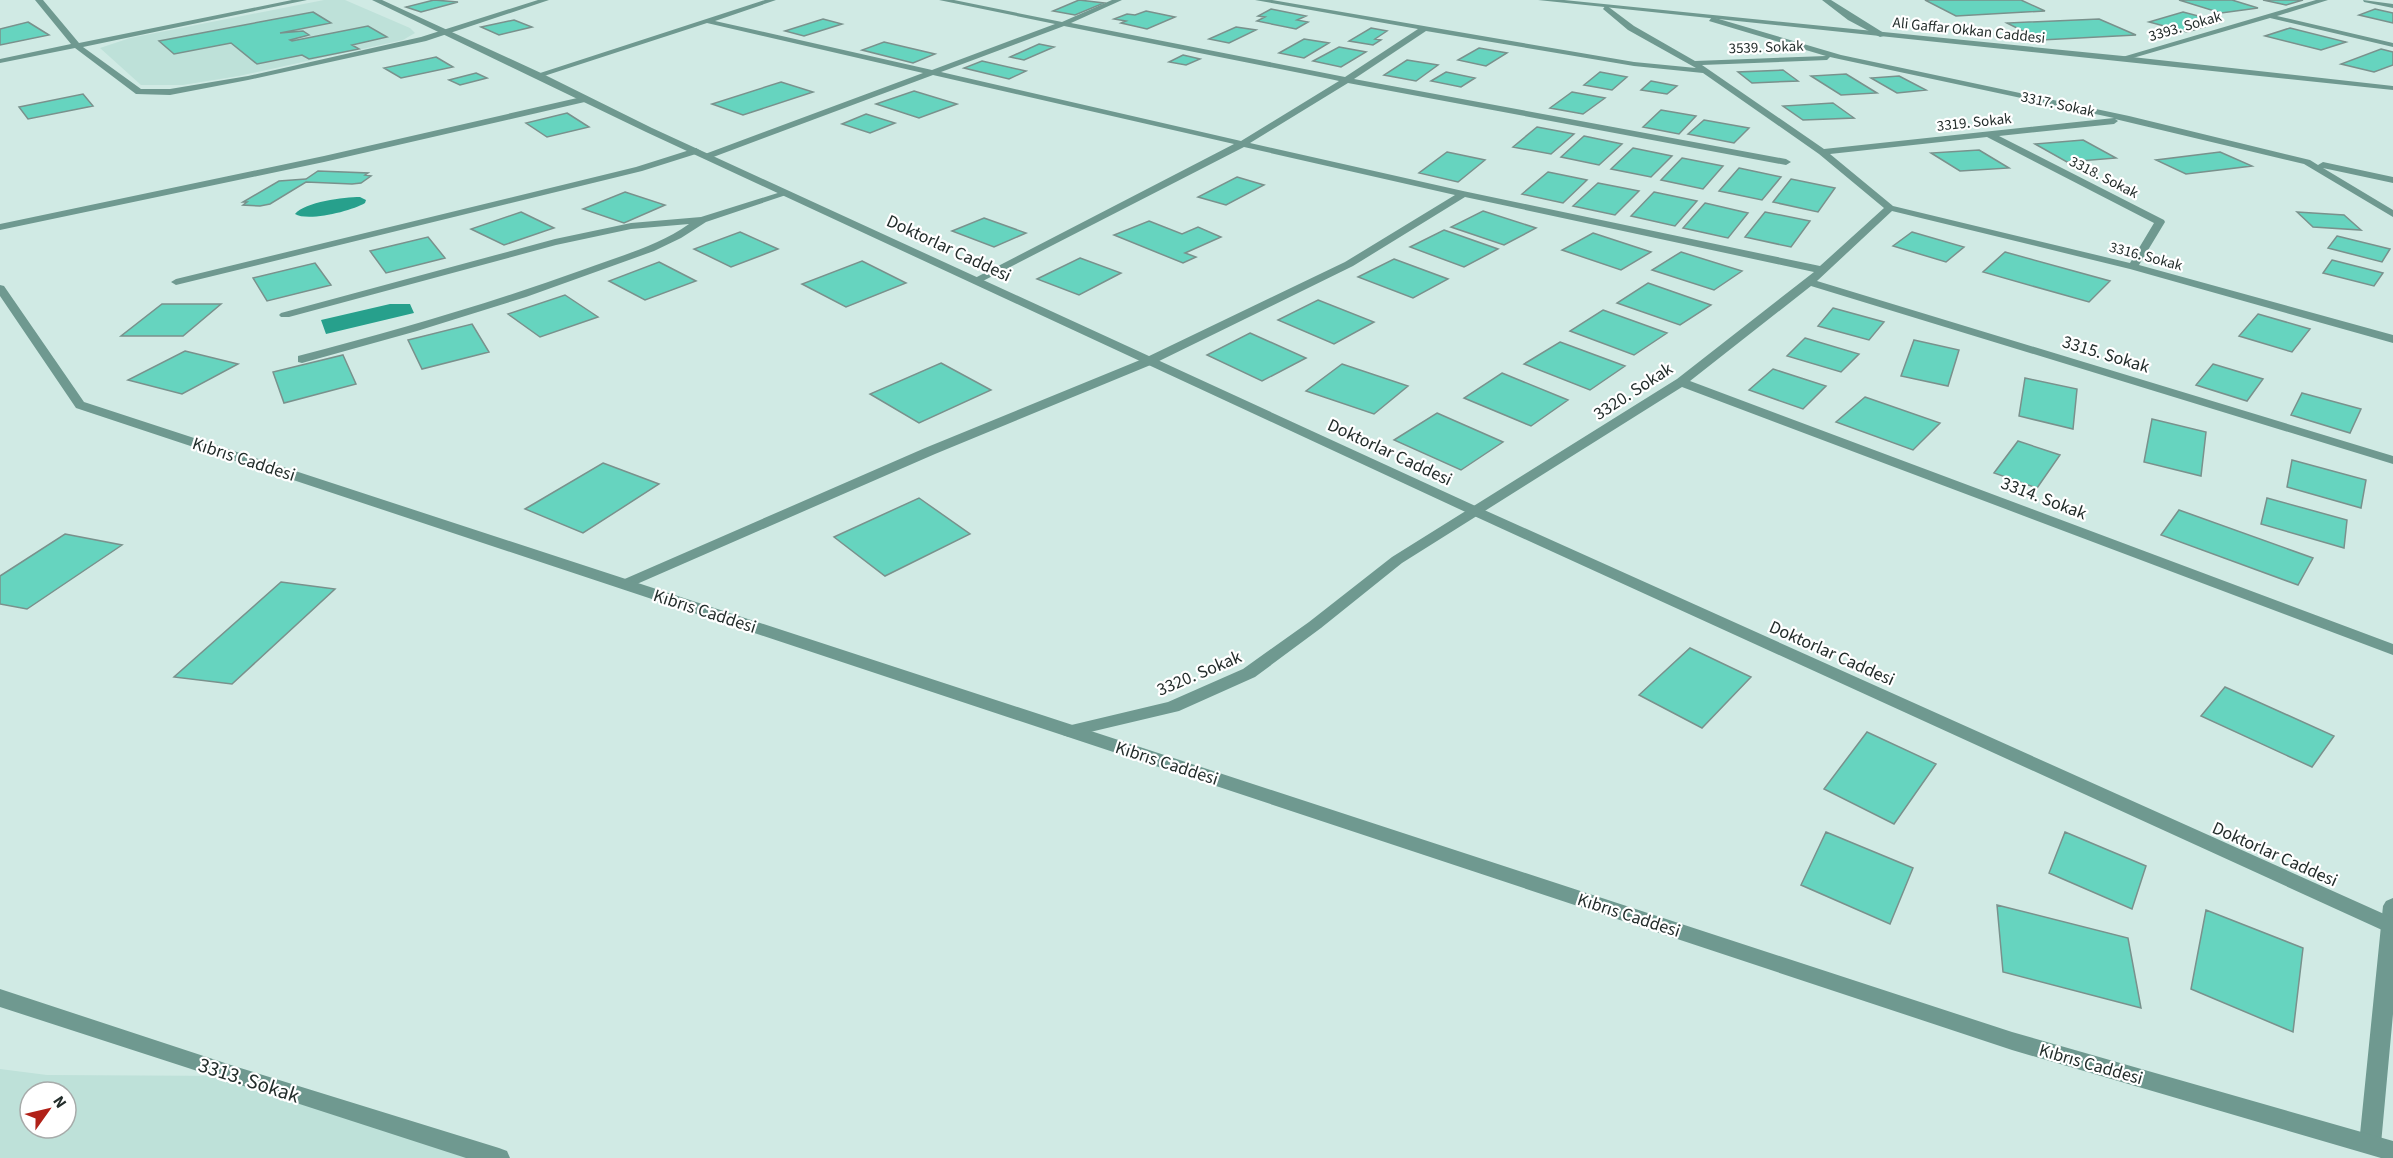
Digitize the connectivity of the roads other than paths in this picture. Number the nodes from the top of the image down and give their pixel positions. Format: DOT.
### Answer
graph roads {
  1 [pos="39,0"];
  2 [pos="303,0"];
  3 [pos="376,0"];
  4 [pos="545,0"];
  5 [pos="772,0"];
  6 [pos="944,0"];
  7 [pos="1118,0"];
  8 [pos="1259,0"];
  9 [pos="1542,0"];
  10 [pos="1826,0"];
  11 [pos="2324,0"];
  12 [pos="2367,0"];
  13 [pos="2393,6"];
  14 [pos="1606,7"];
  15 [pos="2270,16"];
  16 [pos="1713,19"];
  17 [pos="706,21"];
  18 [pos="1063,24"];
  19 [pos="1424,29"];
  20 [pos="443,31"];
  21 [pos="1883,35"];
  22 [pos="2393,45"];
  23 [pos="77,46"];
  24 [pos="1839,57"];
  25 [pos="2123,58"];
  26 [pos="0,61"];
  27 [pos="1694,63"];
  28 [pos="1706,71"];
  29 [pos="931,72"];
  30 [pos="538,75"];
  31 [pos="1347,81"];
  32 [pos="2393,88"];
  33 [pos="586,99"];
  34 [pos="2129,119"];
  35 [pos="1988,134"];
  36 [pos="1240,145"];
  37 [pos="1822,152"];
  38 [pos="702,153"];
  39 [pos="1786,162"];
  40 [pos="2307,162"];
  41 [pos="2393,180"];
  42 [pos="787,193"];
  43 [pos="1463,194"];
  44 [pos="1890,208"];
  45 [pos="2393,214"];
  46 [pos="702,220"];
  47 [pos="0,227"];
  48 [pos="2133,267"];
  49 [pos="1822,270"];
  50 [pos="977,281"];
  51 [pos="176,282"];
  52 [pos="1809,282"];
  53 [pos="0,288"];
  54 [pos="285,315"];
  55 [pos="2393,339"];
  56 [pos="302,359"];
  57 [pos="1149,361"];
  58 [pos="1682,382"];
  59 [pos="2393,460"];
  60 [pos="1477,512"];
  61 [pos="625,584"];
  62 [pos="2393,650"];
  63 [pos="1070,731"];
  64 [pos="2392,920"];
  65 [pos="0,998"];
  66 [pos="2370,1144"];
  67 [pos="2393,1151"];
  68 [pos="499,1158"];
  1 -- 23 [label="street"];
  2 -- 23 [label="street"];
  3 -- 20 [label="street, Doktorlar Caddesi"];
  4 -- 20 [label="street"];
  5 -- 17 [label="street"];
  6 -- 18 [label="street"];
  7 -- 18 [label="street"];
  8 -- 19 [label="street"];
  9 -- 14 [label="street, Ali Gaffar Okkan Caddesi"];
  10 -- 21 [label="street"];
  11 -- 15 [label="street, 3393. Sokak"];
  12 -- 13 [label="street"];
  14 -- 16 [label="street, Ali Gaffar Okkan Caddesi"];
  14 -- 27 [label="street"];
  15 -- 22 [label="street"];
  15 -- 25 [label="street, 3393. Sokak"];
  16 -- 21 [label="street, Ali Gaffar Okkan Caddesi"];
  16 -- 24 [label="street, 3317. Sokak"];
  17 -- 29 [label="street"];
  17 -- 30 [label="street"];
  18 -- 29 [label="street"];
  18 -- 31 [label="street"];
  19 -- 28 [label="street"];
  19 -- 31 [label="street"];
  20 -- 23 [label="street"];
  20 -- 30 [label="street, Doktorlar Caddesi"];
  21 -- 25 [label="street, Ali Gaffar Okkan Caddesi"];
  23 -- 26 [label="street"];
  24 -- 27 [label="street, 3539. Sokak"];
  24 -- 34 [label="street, 3317. Sokak"];
  25 -- 32 [label="street, Ali Gaffar Okkan Caddesi"];
  27 -- 28 [label="street"];
  28 -- 37 [label="street"];
  29 -- 36 [label="street"];
  29 -- 38 [label="street"];
  30 -- 33 [label="street, Doktorlar Caddesi"];
  31 -- 36 [label="street"];
  31 -- 39 [label="street"];
  33 -- 38 [label="street, Doktorlar Caddesi"];
  33 -- 47 [label="street"];
  34 -- 35 [label="street, 3319. Sokak"];
  34 -- 40 [label="street, 3317. Sokak"];
  35 -- 37 [label="street, 3319. Sokak"];
  35 -- 48 [label="street, 3318. Sokak"];
  36 -- 43 [label="street"];
  36 -- 50 [label="street"];
  37 -- 44 [label="street"];
  38 -- 42 [label="street, Doktorlar Caddesi"];
  38 -- 51 [label="street"];
  40 -- 41 [label="street"];
  40 -- 45 [label="street, 3317. Sokak"];
  42 -- 46 [label="street"];
  42 -- 50 [label="street, Doktorlar Caddesi"];
  43 -- 49 [label="street"];
  43 -- 57 [label="street"];
  44 -- 48 [label="street, 3316. Sokak"];
  44 -- 49 [label="street, 3320. Sokak"];
  46 -- 54 [label="street"];
  46 -- 56 [label="street"];
  48 -- 55 [label="street, 3316. Sokak"];
  49 -- 52 [label="street, 3320. Sokak"];
  50 -- 57 [label="street, Doktorlar Caddesi"];
  52 -- 58 [label="street, 3320. Sokak"];
  52 -- 59 [label="street, 3315. Sokak"];
  53 -- 61 [label="street, Kıbrıs Caddesi"];
  57 -- 60 [label="street, Doktorlar Caddesi"];
  57 -- 61 [label="street"];
  58 -- 60 [label="street, 3320. Sokak"];
  58 -- 62 [label="street, 3314. Sokak"];
  60 -- 63 [label="street, 3320. Sokak"];
  60 -- 64 [label="street, Doktorlar Caddesi"];
  61 -- 63 [label="street, Kıbrıs Caddesi"];
  63 -- 66 [label="street, Kıbrıs Caddesi"];
  64 -- 66 [label="street"];
  65 -- 68 [label="street, 3313. Sokak"];
  66 -- 67 [label="street, Kıbrıs Caddesi"];
}
